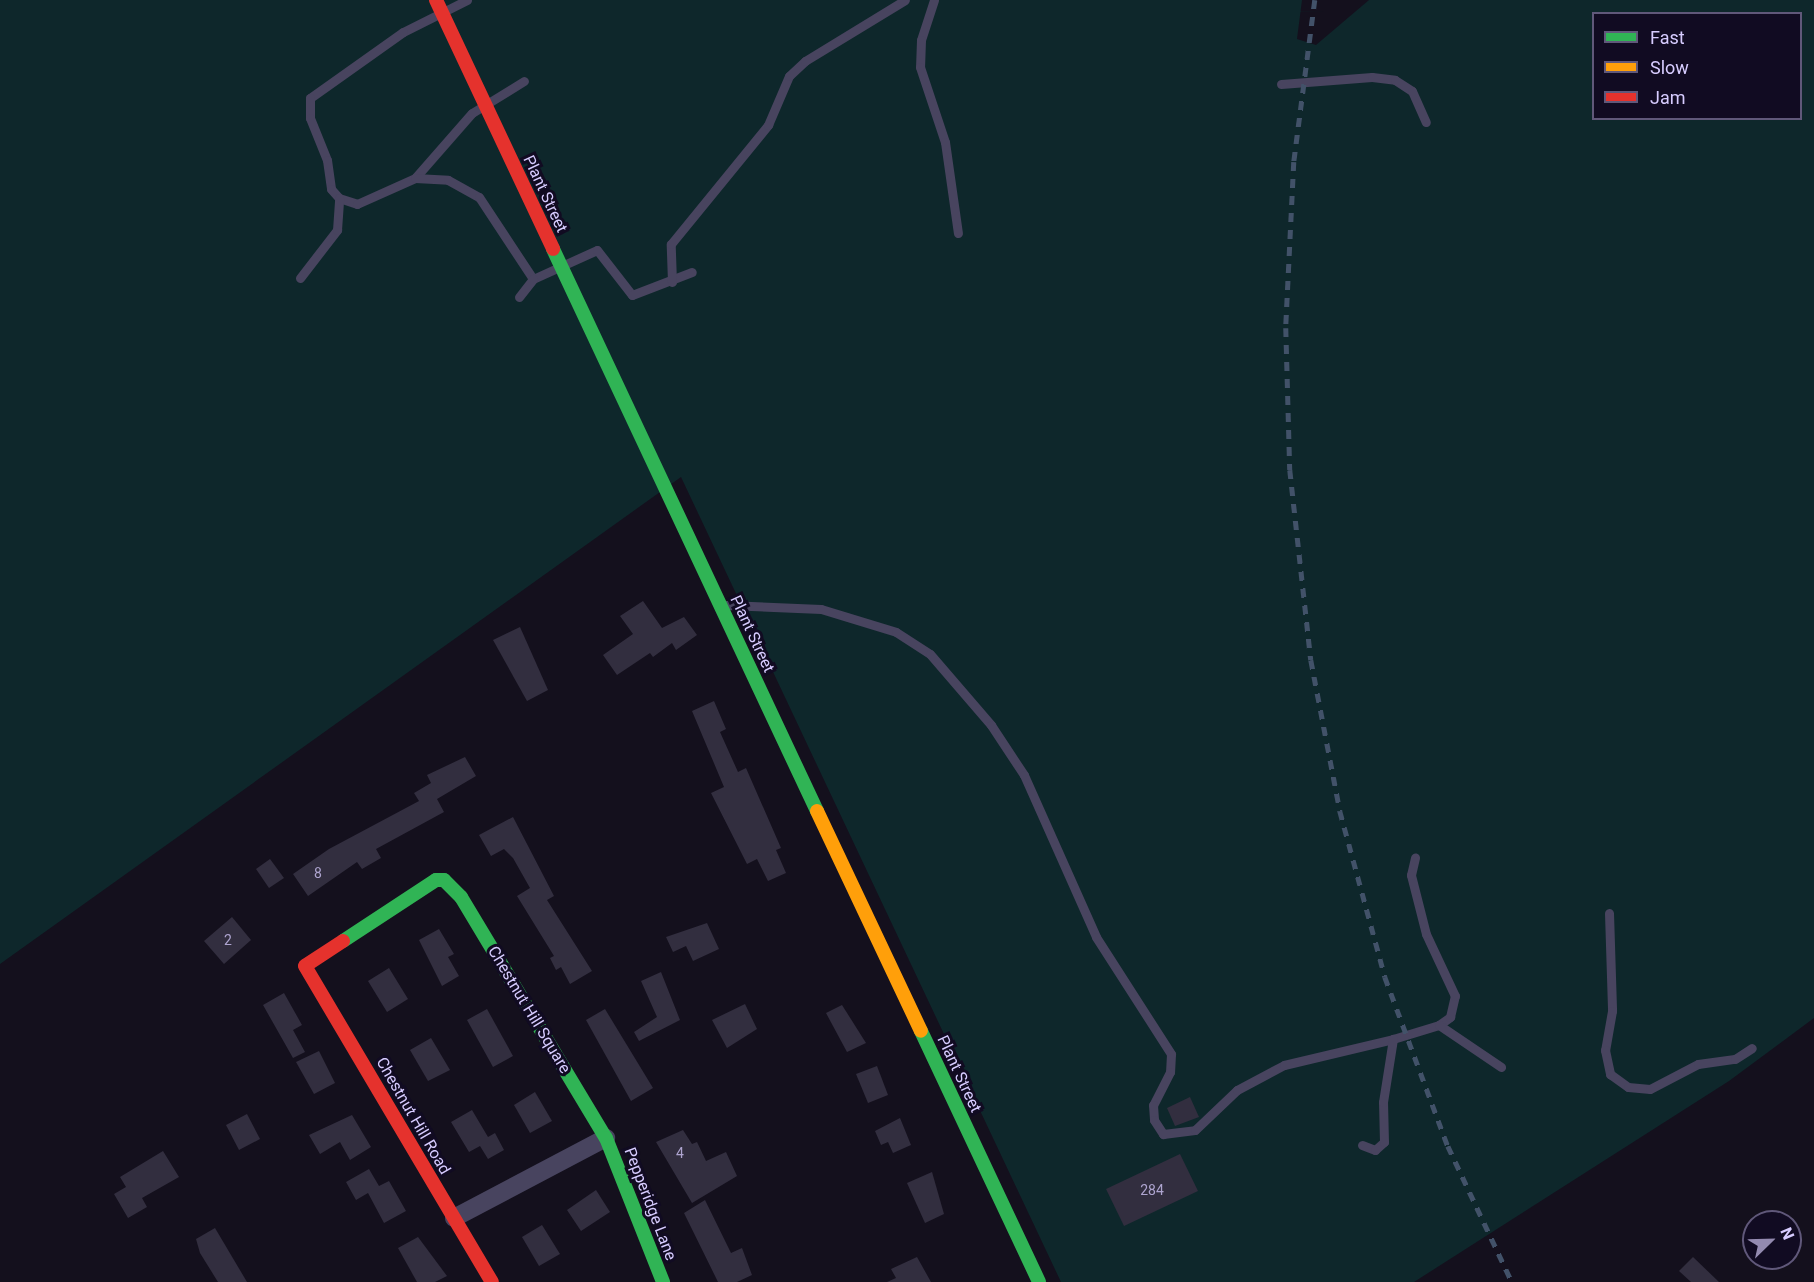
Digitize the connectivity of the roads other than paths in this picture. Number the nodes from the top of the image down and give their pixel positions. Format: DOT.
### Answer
graph roads {
  1 [pos="467,0"];
  2 [pos="905,0"];
  3 [pos="934,0"];
  4 [pos="438,6"];
  5 [pos="524,81"];
  6 [pos="1281,84"];
  7 [pos="486,106"];
  8 [pos="1426,122"];
  9 [pos="415,178"];
  10 [pos="339,198"];
  11 [pos="958,233"];
  12 [pos="561,267"];
  13 [pos="692,272"];
  14 [pos="300,278"];
  15 [pos="533,279"];
  16 [pos="672,282"];
  17 [pos="519,297"];
  18 [pos="720,605"];
  19 [pos="1415,858"];
  20 [pos="1609,913"];
  21 [pos="305,966"];
  22 [pos="1439,1025"];
  23 [pos="1393,1039"];
  24 [pos="1752,1048"];
  25 [pos="1501,1067"];
  26 [pos="606,1138"];
  27 [pos="1362,1145"];
  28 [pos="454,1218"];
  29 [pos="492,1282"];
  30 [pos="663,1282"];
  31 [pos="1039,1282"];
  1 -- 4 [label="lane"];
  2 -- 16 [label="lane"];
  3 -- 11 [label="lane"];
  4 -- 7 [label="street, Plant Street"];
  4 -- 10 [label="lane"];
  5 -- 7 [label="lane"];
  6 -- 8 [label="lane"];
  7 -- 9 [label="lane"];
  7 -- 12 [label="street, Plant Street"];
  9 -- 10 [label="lane"];
  9 -- 15 [label="lane"];
  10 -- 14 [label="lane"];
  12 -- 15 [label="lane"];
  12 -- 16 [label="lane"];
  12 -- 18 [label="street, Plant Street"];
  13 -- 16 [label="lane"];
  15 -- 17 [label="lane"];
  18 -- 23 [label="lane"];
  18 -- 31 [label="street, Plant Street"];
  19 -- 22 [label="lane"];
  20 -- 24 [label="lane"];
  21 -- 26 [label="street, Chestnut Hill Square"];
  21 -- 28 [label="street, Chestnut Hill Road"];
  22 -- 23 [label="lane"];
  22 -- 25 [label="lane"];
  23 -- 27 [label="lane"];
  26 -- 28 [label="street"];
  26 -- 30 [label="street, Pepperidge Lane"];
  28 -- 29 [label="street, Chestnut Hill Road"];
}
